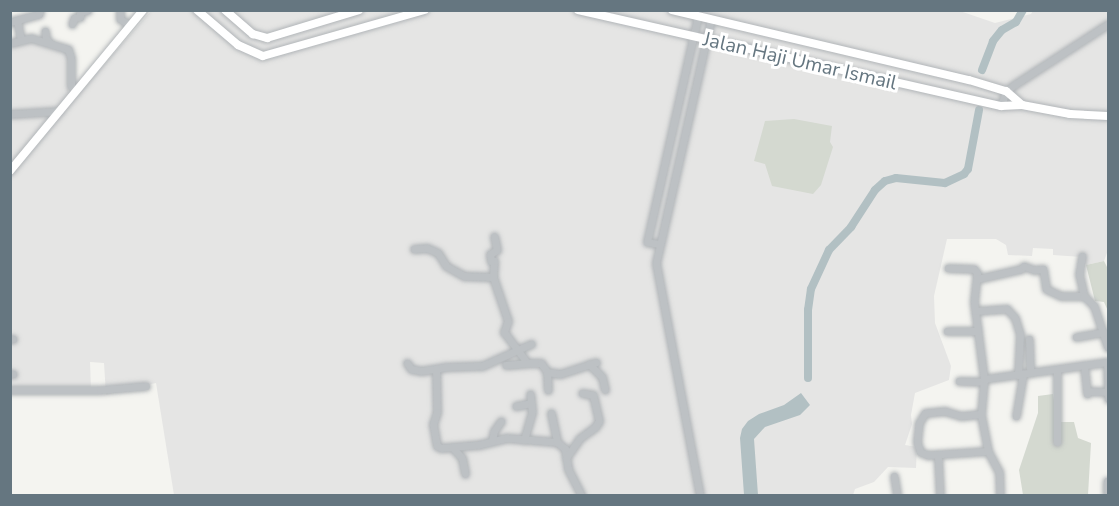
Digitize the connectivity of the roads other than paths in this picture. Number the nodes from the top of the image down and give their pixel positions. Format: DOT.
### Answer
graph roads {
  1 [pos="40,10"];
  2 [pos="87,10"];
  3 [pos="120,10"];
  4 [pos="143,10"];
  5 [pos="197,10"];
  6 [pos="225,10"];
  7 [pos="359,10"];
  8 [pos="425,10"];
  9 [pos="578,10"];
  10 [pos="672,10"];
  11 [pos="698,16"];
  12 [pos="711,19"];
  13 [pos="14,21"];
  14 [pos="72,24"];
  15 [pos="1108,24"];
  16 [pos="130,25"];
  17 [pos="45,31"];
  18 [pos="255,35"];
  19 [pos="694,36"];
  20 [pos="707,39"];
  21 [pos="21,40"];
  22 [pos="11,43"];
  23 [pos="66,48"];
  24 [pos="245,50"];
  25 [pos="1014,85"];
  26 [pos="994,87"];
  27 [pos="76,91"];
  28 [pos="1006,91"];
  29 [pos="988,103"];
  30 [pos="1022,105"];
  31 [pos="1001,106"];
  32 [pos="60,111"];
  33 [pos="10,114"];
  34 [pos="1108,116"];
  35 [pos="10,171"];
  36 [pos="494,236"];
  37 [pos="659,244"];
  38 [pos="414,249"];
  39 [pos="1082,255"];
  40 [pos="948,268"];
  41 [pos="493,277"];
  42 [pos="977,279"];
  43 [pos="1084,296"];
  44 [pos="975,311"];
  45 [pos="947,331"];
  46 [pos="978,331"];
  47 [pos="1104,332"];
  48 [pos="1076,337"];
  49 [pos="1029,339"];
  50 [pos="531,344"];
  51 [pos="1108,348"];
  52 [pos="516,350"];
  53 [pos="524,362"];
  54 [pos="1108,362"];
  55 [pos="407,363"];
  56 [pos="1084,364"];
  57 [pos="506,365"];
  58 [pos="436,369"];
  59 [pos="1057,370"];
  60 [pos="547,372"];
  61 [pos="1023,374"];
  62 [pos="959,381"];
  63 [pos="984,381"];
  64 [pos="146,386"];
  65 [pos="10,390"];
  66 [pos="548,390"];
  67 [pos="605,390"];
  68 [pos="1108,390"];
  69 [pos="582,393"];
  70 [pos="530,394"];
  71 [pos="1108,399"];
  72 [pos="531,403"];
  73 [pos="516,406"];
  74 [pos="551,413"];
  75 [pos="981,414"];
  76 [pos="1016,416"];
  77 [pos="501,422"];
  78 [pos="524,440"];
  79 [pos="492,441"];
  80 [pos="557,442"];
  81 [pos="1057,442"];
  82 [pos="452,447"];
  83 [pos="988,451"];
  84 [pos="566,458"];
  85 [pos="938,458"];
  86 [pos="465,474"];
  87 [pos="894,476"];
  88 [pos="1107,481"];
  89 [pos="582,495"];
  90 [pos="700,495"];
  91 [pos="897,495"];
  92 [pos="940,495"];
  93 [pos="1000,495"];
  94 [pos="1107,495"];
  1 -- 13 [label="street"];
  2 -- 14 [label="street"];
  3 -- 16 [label="street"];
  4 -- 16 [label="main road"];
  5 -- 24 [label="main road"];
  6 -- 18 [label="main road"];
  7 -- 18 [label="main road"];
  8 -- 24 [label="main road"];
  9 -- 19 [label="main road, Jalan Haji Umar Ismail"];
  10 -- 11 [label="main road, Jalan Haji Umar Ismail"];
  11 -- 12 [label="main road, Jalan Haji Umar Ismail"];
  11 -- 19 [label="street"];
  12 -- 20 [label="street"];
  12 -- 26 [label="main road, Jalan Haji Umar Ismail"];
  13 -- 21 [label="street"];
  15 -- 25 [label="street"];
  16 -- 27 [label="main road"];
  17 -- 23 [label="street"];
  18 -- 24 [label="main road"];
  19 -- 20 [label="main road, Jalan Haji Umar Ismail"];
  19 -- 37 [label="street"];
  20 -- 29 [label="main road, Jalan Haji Umar Ismail"];
  20 -- 37 [label="street"];
  21 -- 22 [label="street"];
  21 -- 23 [label="street"];
  23 -- 27 [label="street"];
  25 -- 26 [label="main road"];
  25 -- 28 [label="street"];
  26 -- 28 [label="main road, Jalan Haji Umar Ismail"];
  26 -- 29 [label="main road"];
  27 -- 32 [label="main road"];
  28 -- 30 [label="main road, Jalan Haji Umar Ismail"];
  28 -- 31 [label="street"];
  29 -- 31 [label="main road, Jalan Haji Umar Ismail"];
  30 -- 31 [label="main road, Jalan Haji Umar Ismail"];
  30 -- 34 [label="main road, Jalan Haji Umar Ismail"];
  32 -- 33 [label="street"];
  32 -- 35 [label="main road"];
  36 -- 41 [label="street"];
  37 -- 90 [label="street"];
  38 -- 41 [label="street"];
  39 -- 43 [label="street"];
  40 -- 42 [label="street"];
  41 -- 52 [label="street"];
  42 -- 43 [label="street"];
  42 -- 44 [label="street"];
  43 -- 47 [label="street"];
  44 -- 46 [label="street"];
  44 -- 61 [label="street"];
  45 -- 46 [label="street"];
  46 -- 63 [label="street"];
  47 -- 48 [label="street"];
  47 -- 51 [label="street"];
  49 -- 61 [label="street"];
  50 -- 52 [label="street"];
  52 -- 53 [label="street"];
  52 -- 58 [label="street"];
  53 -- 57 [label="street"];
  53 -- 60 [label="street"];
  54 -- 56 [label="street"];
  54 -- 68 [label="street"];
  55 -- 58 [label="street"];
  56 -- 59 [label="street"];
  56 -- 68 [label="street"];
  58 -- 82 [label="street"];
  59 -- 61 [label="street"];
  59 -- 81 [label="street"];
  60 -- 66 [label="street"];
  60 -- 67 [label="street"];
  61 -- 63 [label="street"];
  61 -- 76 [label="street"];
  62 -- 63 [label="street"];
  63 -- 75 [label="street"];
  64 -- 65 [label="street"];
  68 -- 71 [label="street"];
  69 -- 84 [label="street"];
  70 -- 72 [label="street"];
  72 -- 73 [label="street"];
  72 -- 78 [label="street"];
  74 -- 80 [label="street"];
  75 -- 83 [label="street"];
  75 -- 83 [label="street"];
  77 -- 79 [label="street"];
  78 -- 79 [label="street"];
  78 -- 80 [label="street"];
  79 -- 82 [label="street"];
  80 -- 84 [label="street"];
  82 -- 86 [label="street"];
  83 -- 93 [label="street"];
  84 -- 89 [label="street"];
  85 -- 92 [label="street"];
  87 -- 91 [label="street"];
  88 -- 94 [label="street"];
}
